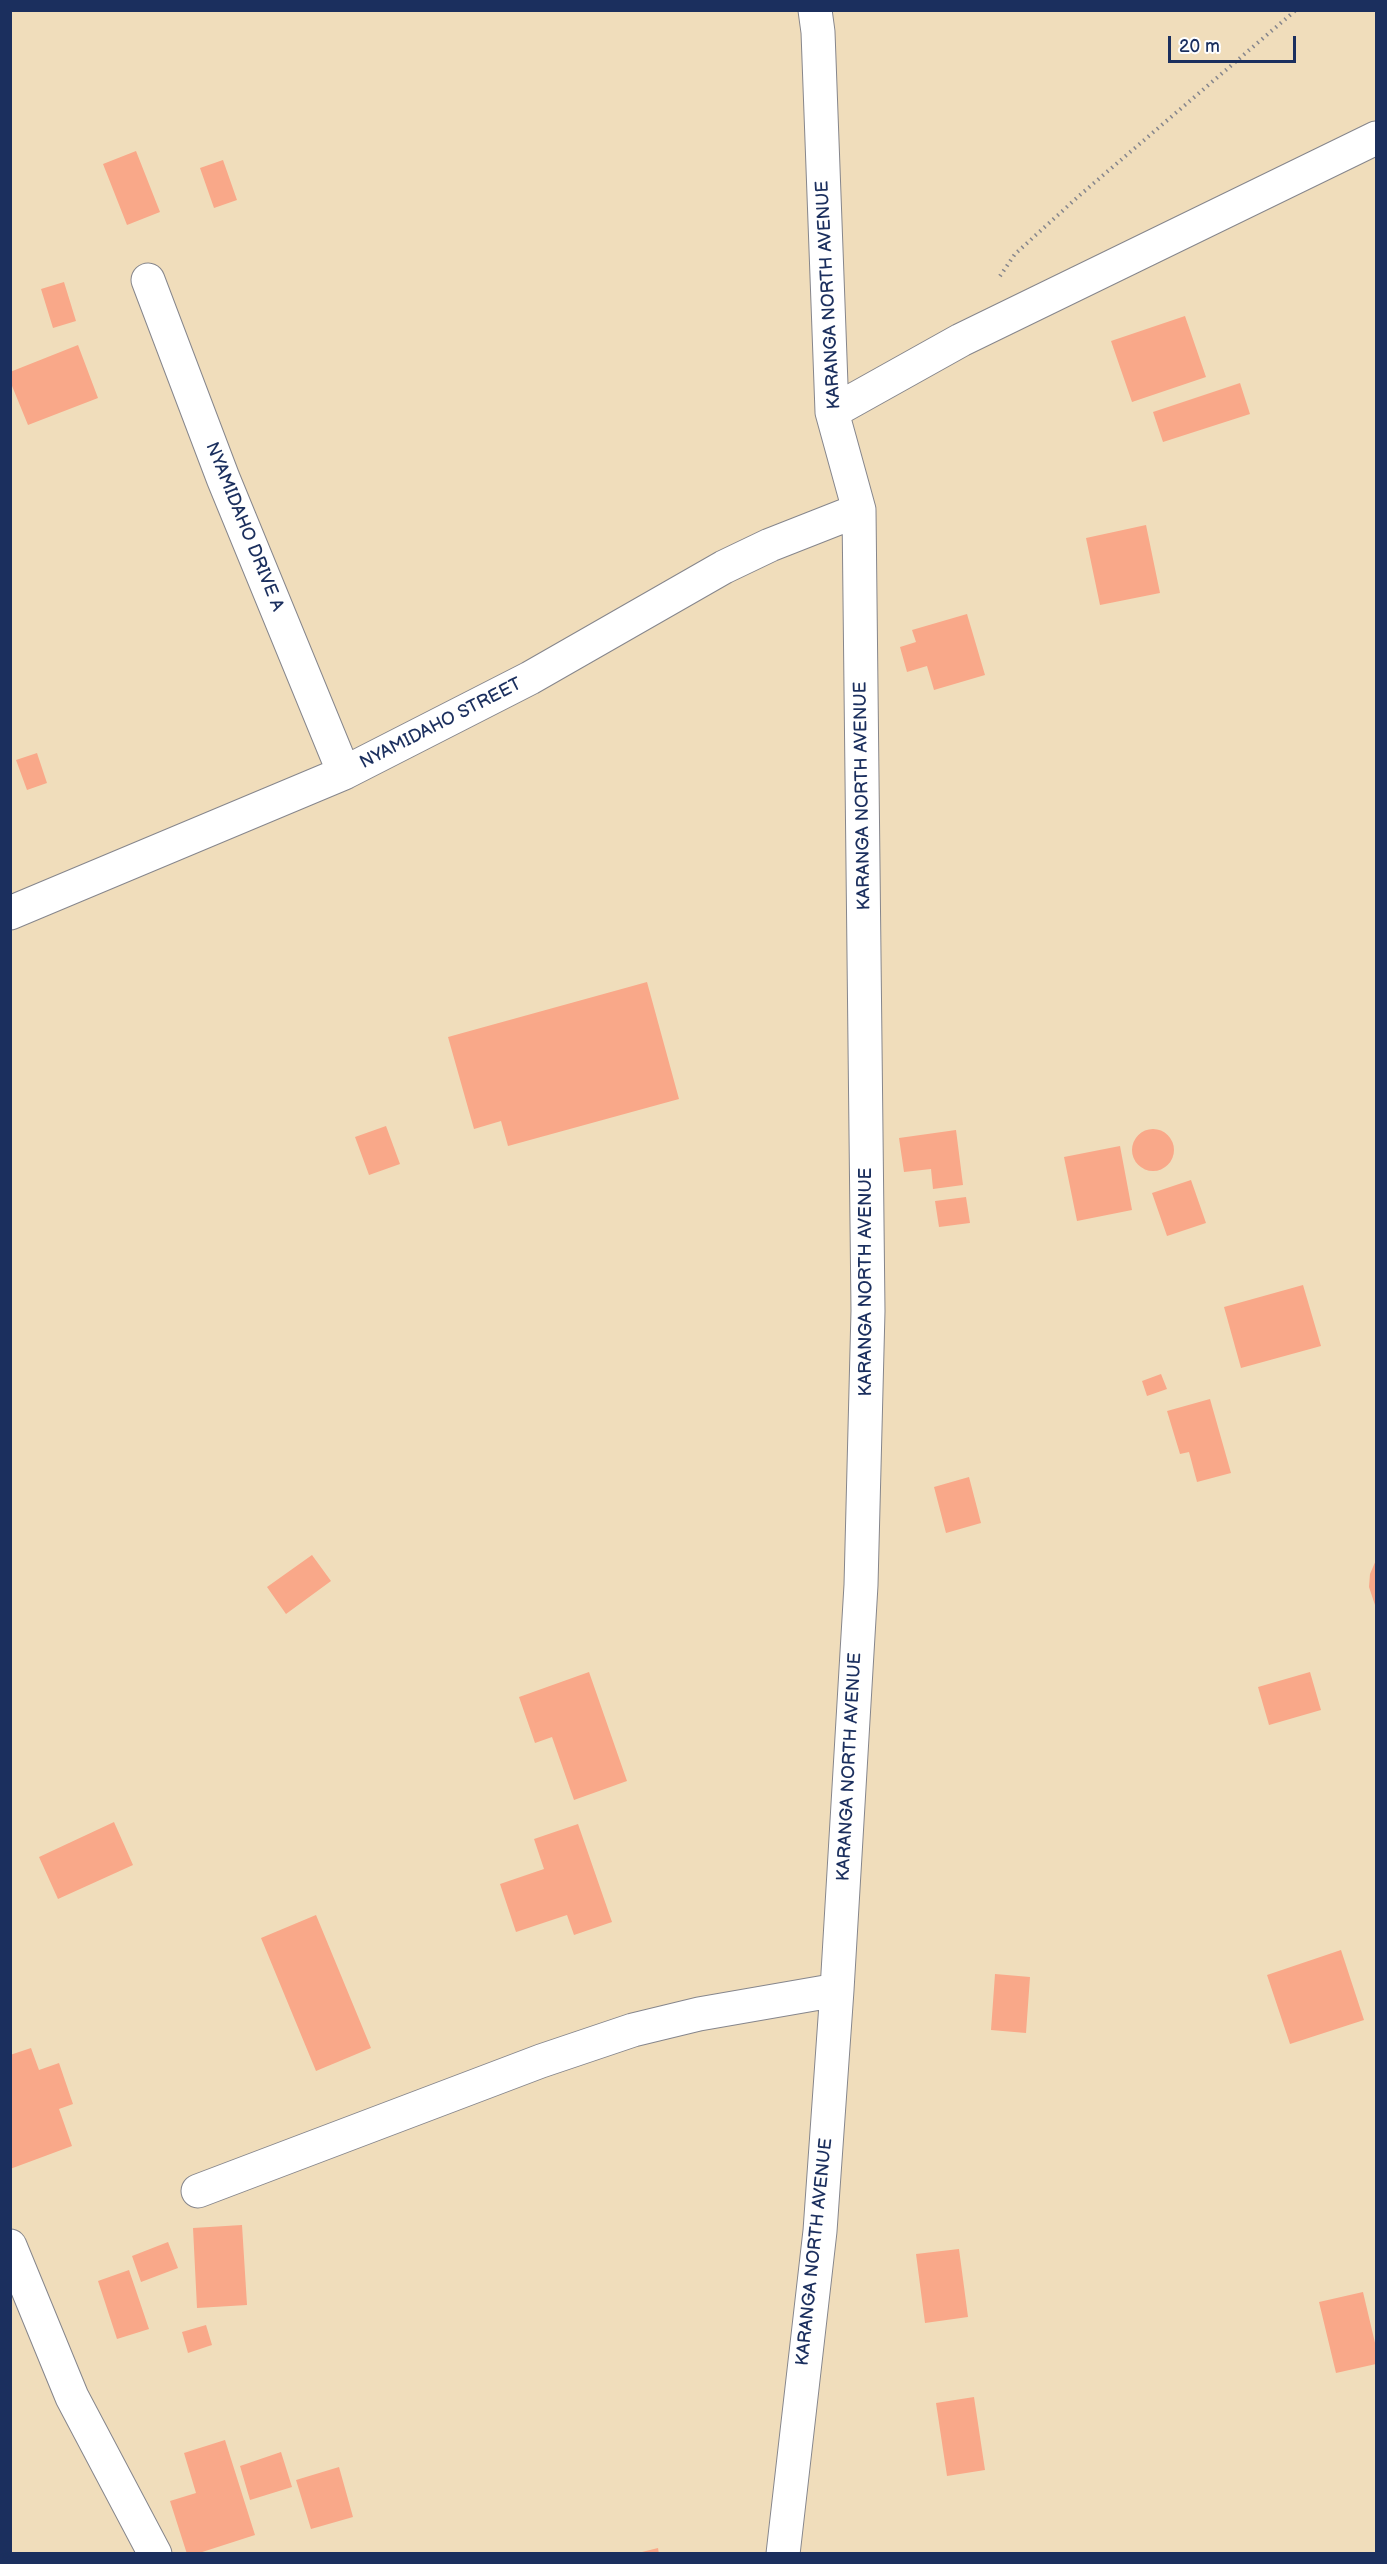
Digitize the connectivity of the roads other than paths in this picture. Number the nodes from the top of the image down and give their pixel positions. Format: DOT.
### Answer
graph roads {
  1 [pos="815,10"];
  2 [pos="1377,138"];
  3 [pos="148,280"];
  4 [pos="832,412"];
  5 [pos="859,510"];
  6 [pos="344,773"];
  7 [pos="10,913"];
  8 [pos="837,1990"];
  9 [pos="198,2192"];
  10 [pos="10,2246"];
  11 [pos="155,2553"];
  12 [pos="783,2553"];
  1 -- 4 [label="street, KARANGA NORTH AVENUE"];
  2 -- 4 [label="street"];
  3 -- 6 [label="street, NYAMIDAHO DRIVE A"];
  4 -- 5 [label="street, KARANGA NORTH AVENUE"];
  5 -- 6 [label="street, NYAMIDAHO STREET"];
  5 -- 8 [label="street, KARANGA NORTH AVENUE"];
  6 -- 7 [label="street, NYAMIDAHO STREET"];
  8 -- 9 [label="street"];
  8 -- 12 [label="street, KARANGA NORTH AVENUE"];
  10 -- 11 [label="street"];
}
